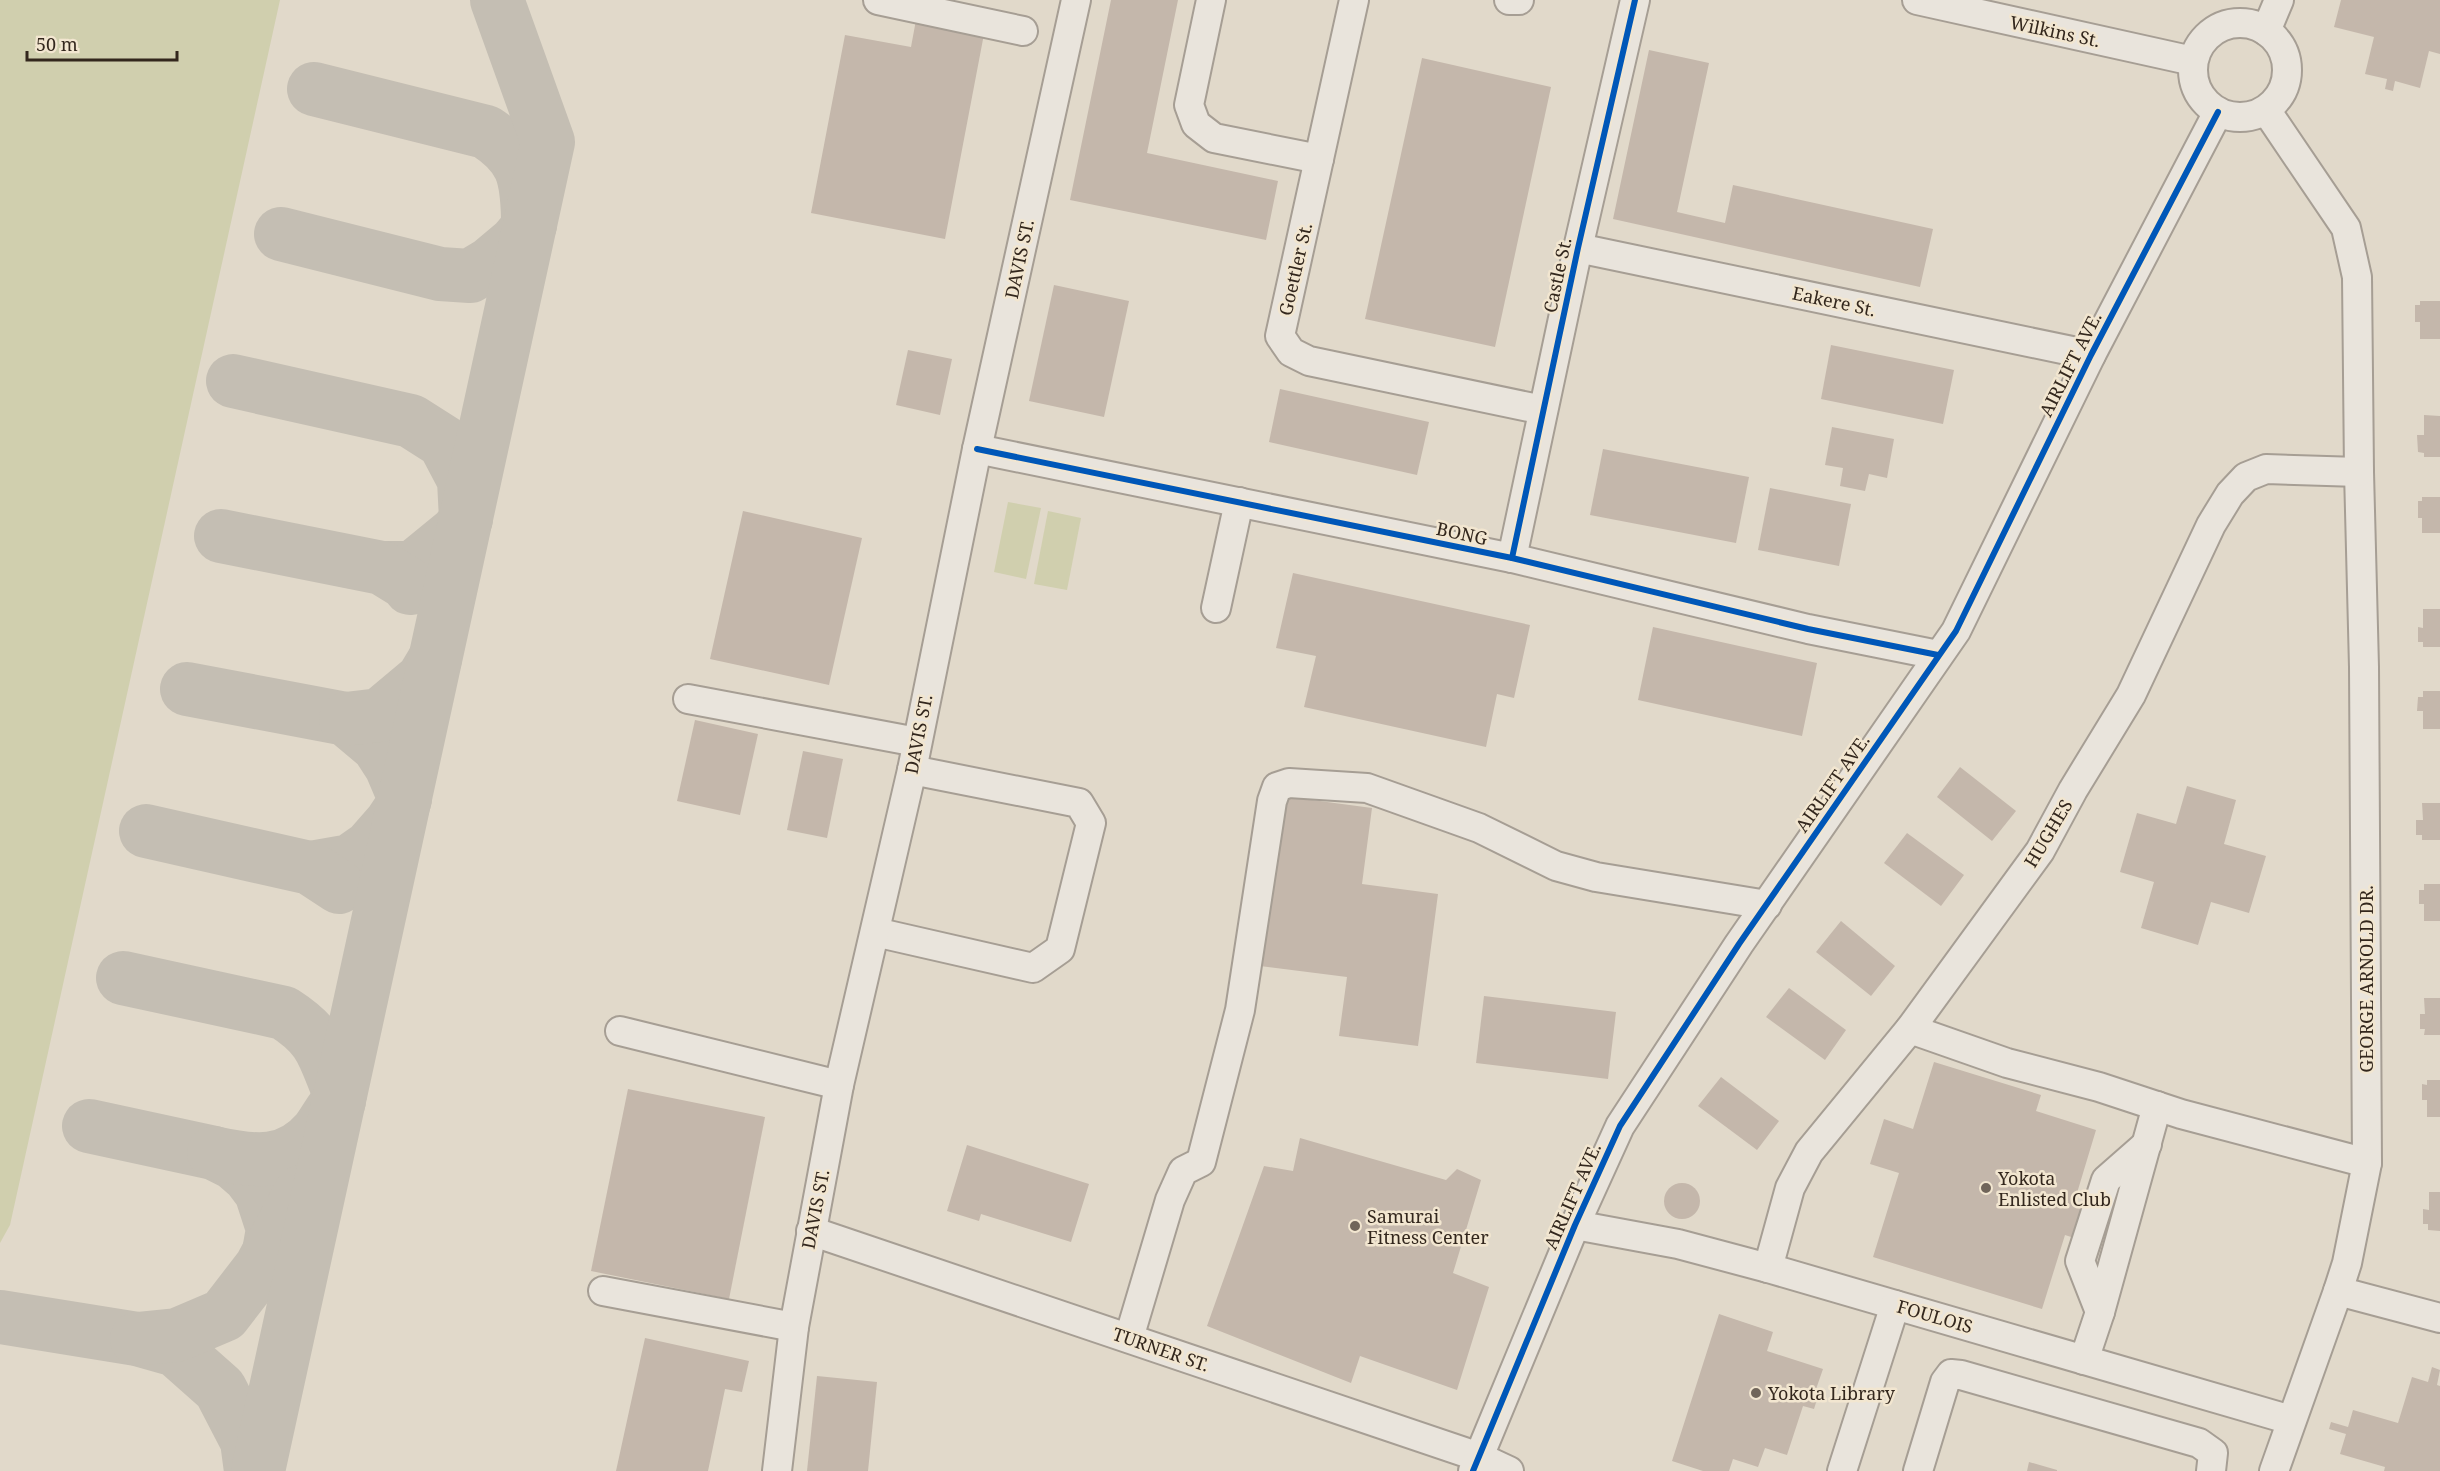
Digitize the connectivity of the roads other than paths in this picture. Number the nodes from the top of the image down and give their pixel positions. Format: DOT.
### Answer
graph roads {
  1 [pos="878,0"];
  2 [pos="1076,0"];
  3 [pos="1211,0"];
  4 [pos="1354,0"];
  5 [pos="1509,0"];
  6 [pos="1519,0"];
  7 [pos="1635,0"];
  8 [pos="1917,0"];
  9 [pos="2279,0"];
  10 [pos="1023,31"];
  11 [pos="2266,31"];
  12 [pos="2193,61"];
  13 [pos="2266,110"];
  14 [pos="2218,112"];
  15 [pos="1319,159"];
  16 [pos="1578,248"];
  17 [pos="2091,355"];
  18 [pos="1543,410"];
  19 [pos="977,449"];
  20 [pos="2359,472"];
  21 [pos="1239,502"];
  22 [pos="1512,558"];
  23 [pos="1216,608"];
  24 [pos="1938,655"];
  25 [pos="688,699"];
  26 [pos="917,742"];
  27 [pos="912,770"];
  28 [pos="1767,905"];
  29 [pos="875,932"];
  30 [pos="1910,1029"];
  31 [pos="620,1031"];
  32 [pos="839,1085"];
  33 [pos="2157,1106"];
  34 [pos="2367,1163"];
  35 [pos="1575,1225"];
  36 [pos="811,1232"];
  37 [pos="1768,1268"];
  38 [pos="603,1291"];
  39 [pos="2338,1291"];
  40 [pos="1894,1305"];
  41 [pos="2440,1318"];
  42 [pos="794,1327"];
  43 [pos="1129,1338"];
  44 [pos="2084,1360"];
  45 [pos="2291,1420"];
  46 [pos="1476,1464"];
  47 [pos="777,1471"];
  48 [pos="1509,1471"];
  49 [pos="1842,1471"];
  50 [pos="1918,1471"];
  51 [pos="2211,1471"];
  52 [pos="2274,1471"];
  1 -- 10 [label="street"];
  2 -- 19 [label="street, DAVIS ST."];
  3 -- 15 [label="street"];
  4 -- 15 [label="street, Goettler St."];
  5 -- 6 [label="street"];
  7 -- 16 [label="street, Castle St."];
  8 -- 12 [label="street, Wilkins St."];
  9 -- 11 [label="street"];
  11 -- 12 [label="street"];
  11 -- 13 [label="street"];
  12 -- 14 [label="street"];
  13 -- 14 [label="street"];
  13 -- 20 [label="street, GEORGE ARNOLD DR."];
  14 -- 17 [label="street, AIRLIFT AVE."];
  15 -- 18 [label="street, Goettler St."];
  16 -- 17 [label="street, Eakere St."];
  16 -- 18 [label="street, Castle St."];
  17 -- 24 [label="street, AIRLIFT AVE."];
  18 -- 22 [label="street, Castle St."];
  19 -- 21 [label="street, BONG"];
  19 -- 26 [label="street, DAVIS ST."];
  20 -- 30 [label="street, HUGHES"];
  20 -- 34 [label="street, GEORGE ARNOLD DR."];
  21 -- 22 [label="street, BONG"];
  21 -- 23 [label="street"];
  22 -- 24 [label="street, BONG"];
  24 -- 28 [label="street, AIRLIFT AVE."];
  25 -- 26 [label="street"];
  26 -- 27 [label="street, DAVIS ST."];
  27 -- 29 [label="street, DAVIS ST."];
  27 -- 29 [label="street"];
  28 -- 35 [label="street, AIRLIFT AVE."];
  28 -- 43 [label="street"];
  29 -- 32 [label="street, DAVIS ST."];
  30 -- 33 [label="street"];
  30 -- 37 [label="street, HUGHES"];
  31 -- 32 [label="street"];
  32 -- 36 [label="street, DAVIS ST."];
  33 -- 34 [label="street"];
  33 -- 44 [label="street"];
  34 -- 39 [label="street, GEORGE ARNOLD DR."];
  35 -- 37 [label="street, FOULOIS"];
  35 -- 46 [label="street, AIRLIFT AVE."];
  36 -- 42 [label="street, DAVIS ST."];
  36 -- 43 [label="street, TURNER ST."];
  37 -- 40 [label="street, FOULOIS"];
  38 -- 42 [label="street"];
  39 -- 41 [label="street"];
  39 -- 45 [label="street, GEORGE ARNOLD DR."];
  40 -- 44 [label="street, FOULOIS"];
  40 -- 49 [label="street"];
  42 -- 47 [label="street, DAVIS ST."];
  43 -- 46 [label="street, TURNER ST."];
  44 -- 45 [label="street, FOULOIS"];
  45 -- 52 [label="street, GEORGE ARNOLD DR."];
  46 -- 48 [label="street, TURNER ST."];
  50 -- 51 [label="street"];
}
